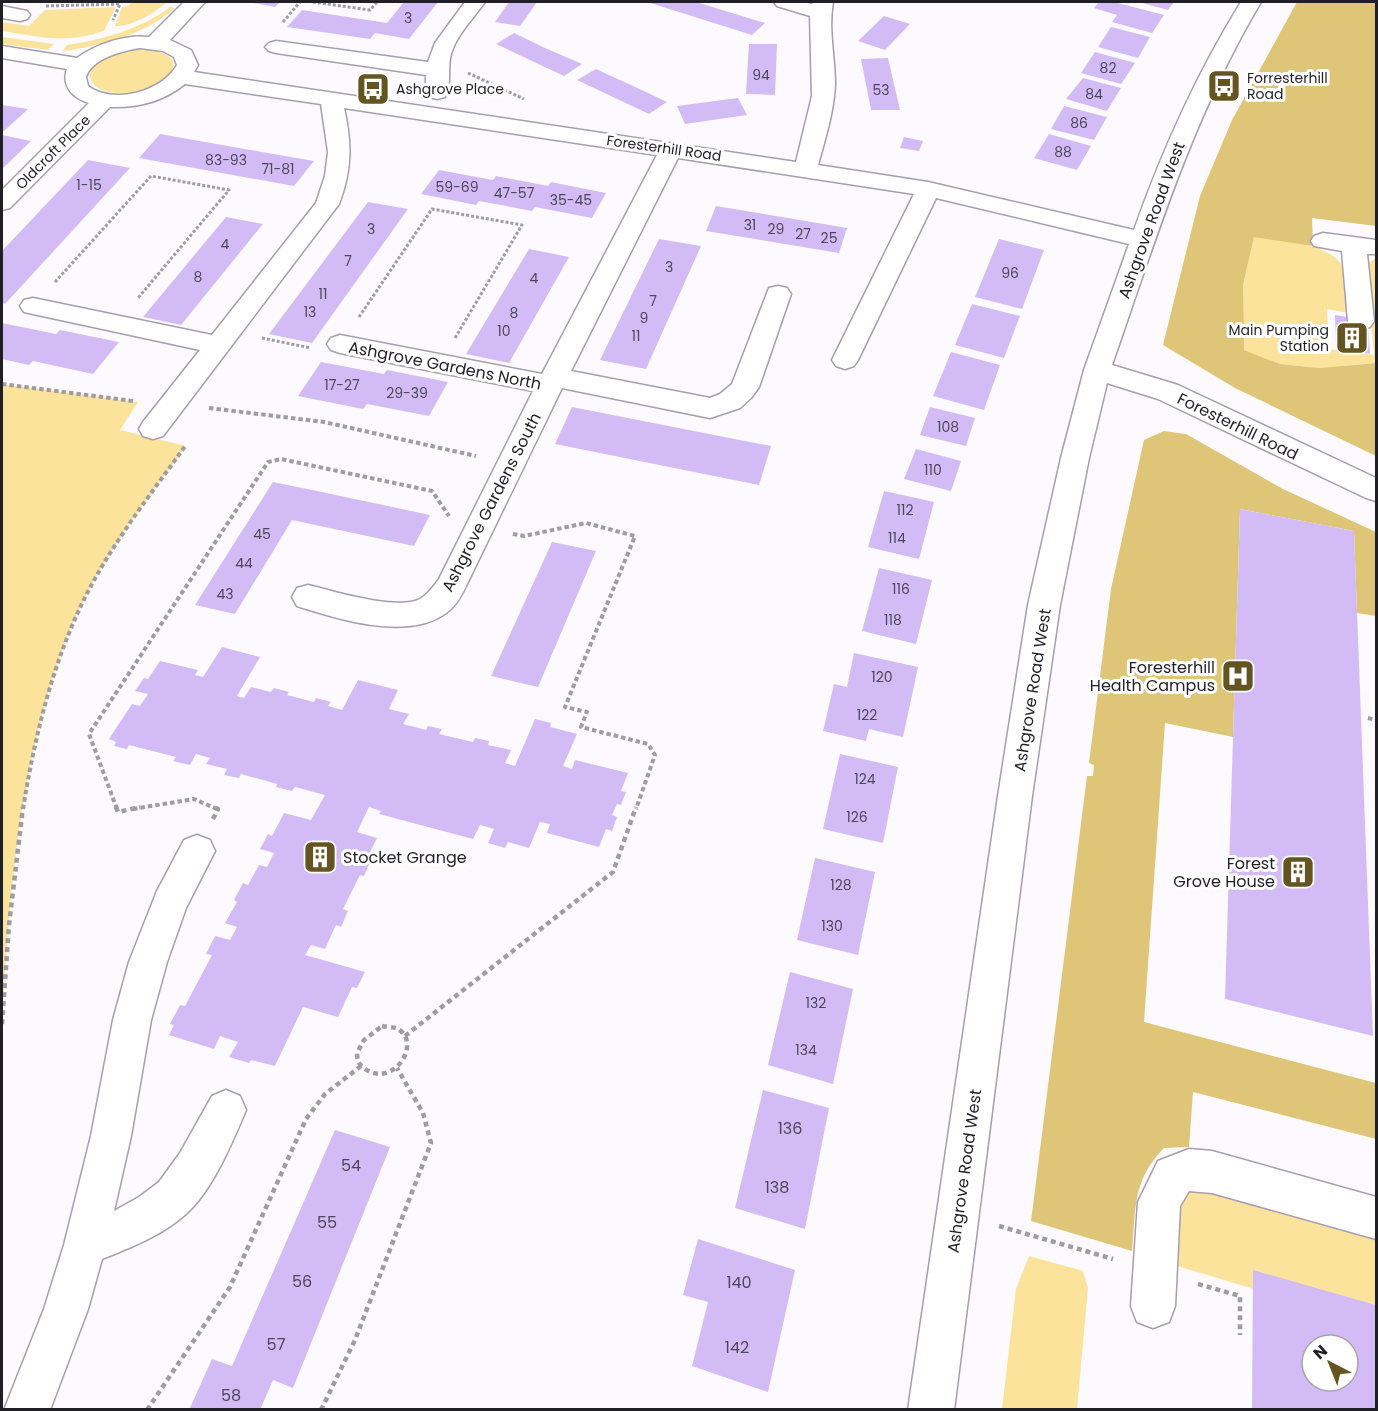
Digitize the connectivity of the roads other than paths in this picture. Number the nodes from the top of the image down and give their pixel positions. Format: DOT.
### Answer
graph roads {
  1 [pos="195,2"];
  2 [pos="475,2"];
  3 [pos="784,2"];
  4 [pos="1251,2"];
  5 [pos="821,7"];
  6 [pos="156,42"];
  7 [pos="276,47"];
  8 [pos="2,52"];
  9 [pos="82,65"];
  10 [pos="436,70"];
  11 [pos="182,77"];
  12 [pos="105,100"];
  13 [pos="331,100"];
  14 [pos="438,115"];
  15 [pos="672,150"];
  16 [pos="806,169"];
  17 [pos="928,189"];
  18 [pos="2,203"];
  19 [pos="1142,239"];
  20 [pos="1323,241"];
  21 [pos="1365,246"];
  22 [pos="778,294"];
  23 [pos="33,306"];
  24 [pos="1361,321"];
  25 [pos="223,338"];
  26 [pos="340,344"];
  27 [pos="845,360"];
  28 [pos="1097,370"];
  29 [pos="552,381"];
  30 [pos="153,429"];
  31 [pos="1377,490"];
  32 [pos="308,597"];
  33 [pos="197,851"];
  34 [pos="226,1110"];
  35 [pos="1377,1218"];
  36 [pos="85,1245"];
  37 [pos="1153,1306"];
  38 [pos="27,1410"];
  39 [pos="932,1410"];
  1 -- 6 [label="street"];
  2 -- 10 [label="street"];
  3 -- 5 [label="street"];
  4 -- 19 [label="street, Ashgrove Road West"];
  5 -- 16 [label="street"];
  6 -- 9 [label="street"];
  6 -- 11 [label="street"];
  7 -- 10 [label="street"];
  8 -- 9 [label="street"];
  9 -- 12 [label="street"];
  10 -- 14 [label="street"];
  11 -- 12 [label="street"];
  11 -- 13 [label="street, Foresterhill Road"];
  12 -- 18 [label="street, Oldcroft Place"];
  13 -- 14 [label="street, Foresterhill Road"];
  13 -- 25 [label="street"];
  14 -- 15 [label="street, Foresterhill Road"];
  15 -- 16 [label="street, Foresterhill Road"];
  15 -- 29 [label="street, Ashgrove Gardens South"];
  16 -- 17 [label="street, Foresterhill Road"];
  17 -- 19 [label="street, Foresterhill Road"];
  17 -- 27 [label="street"];
  19 -- 28 [label="street, Ashgrove Road West"];
  20 -- 21 [label="street"];
  21 -- 24 [label="street"];
  22 -- 29 [label="street"];
  23 -- 25 [label="street"];
  25 -- 30 [label="street"];
  26 -- 29 [label="street, Ashgrove Gardens North"];
  28 -- 31 [label="street, Foresterhill Road"];
  28 -- 39 [label="street, Ashgrove Road West"];
  29 -- 32 [label="street, Ashgrove Gardens South"];
  33 -- 36 [label="street"];
  34 -- 36 [label="street"];
  35 -- 37 [label="street"];
  36 -- 38 [label="street"];
}
